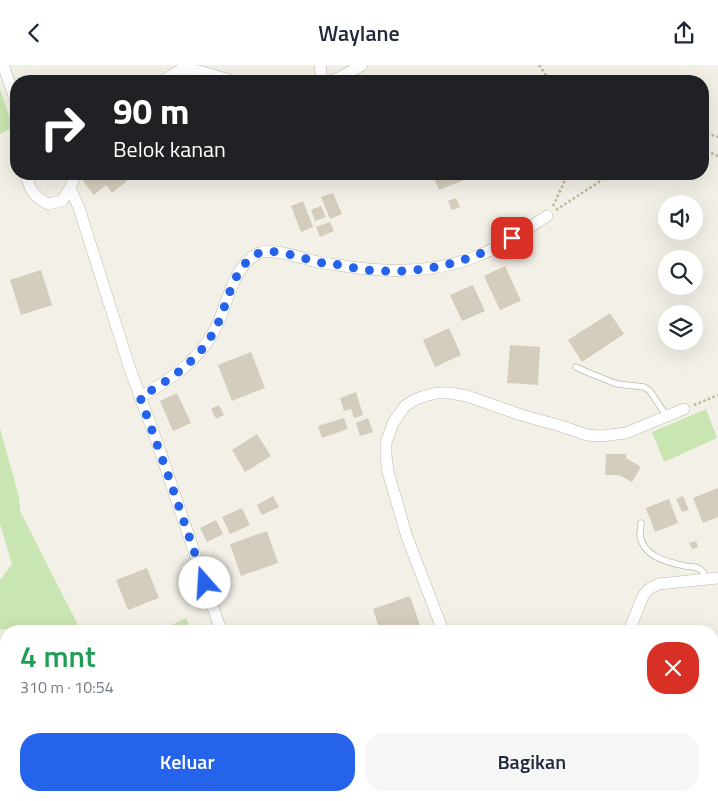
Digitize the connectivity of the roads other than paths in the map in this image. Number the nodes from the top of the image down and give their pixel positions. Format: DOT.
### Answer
graph roads {
  1 [pos="3,65"];
  2 [pos="362,65"];
  3 [pos="172,75"];
  4 [pos="212,75"];
  5 [pos="344,75"];
  6 [pos="10,84"];
  7 [pos="28,180"];
  8 [pos="73,180"];
  9 [pos="70,188"];
  10 [pos="547,216"];
  11 [pos="576,367"];
  12 [pos="140,397"];
  13 [pos="684,409"];
  14 [pos="667,417"];
  15 [pos="641,523"];
  16 [pos="718,578"];
  17 [pos="704,580"];
  18 [pos="219,625"];
  19 [pos="441,625"];
  20 [pos="631,625"];
  1 -- 6 [label="street"];
  2 -- 5 [label="street"];
  3 -- 4 [label="street"];
  7 -- 9 [label="street"];
  8 -- 9 [label="street"];
  9 -- 12 [label="street"];
  10 -- 12 [label="street"];
  11 -- 14 [label="lane"];
  12 -- 18 [label="street"];
  13 -- 14 [label="street"];
  14 -- 19 [label="street"];
  15 -- 17 [label="lane"];
  16 -- 17 [label="street"];
  17 -- 20 [label="street"];
}
